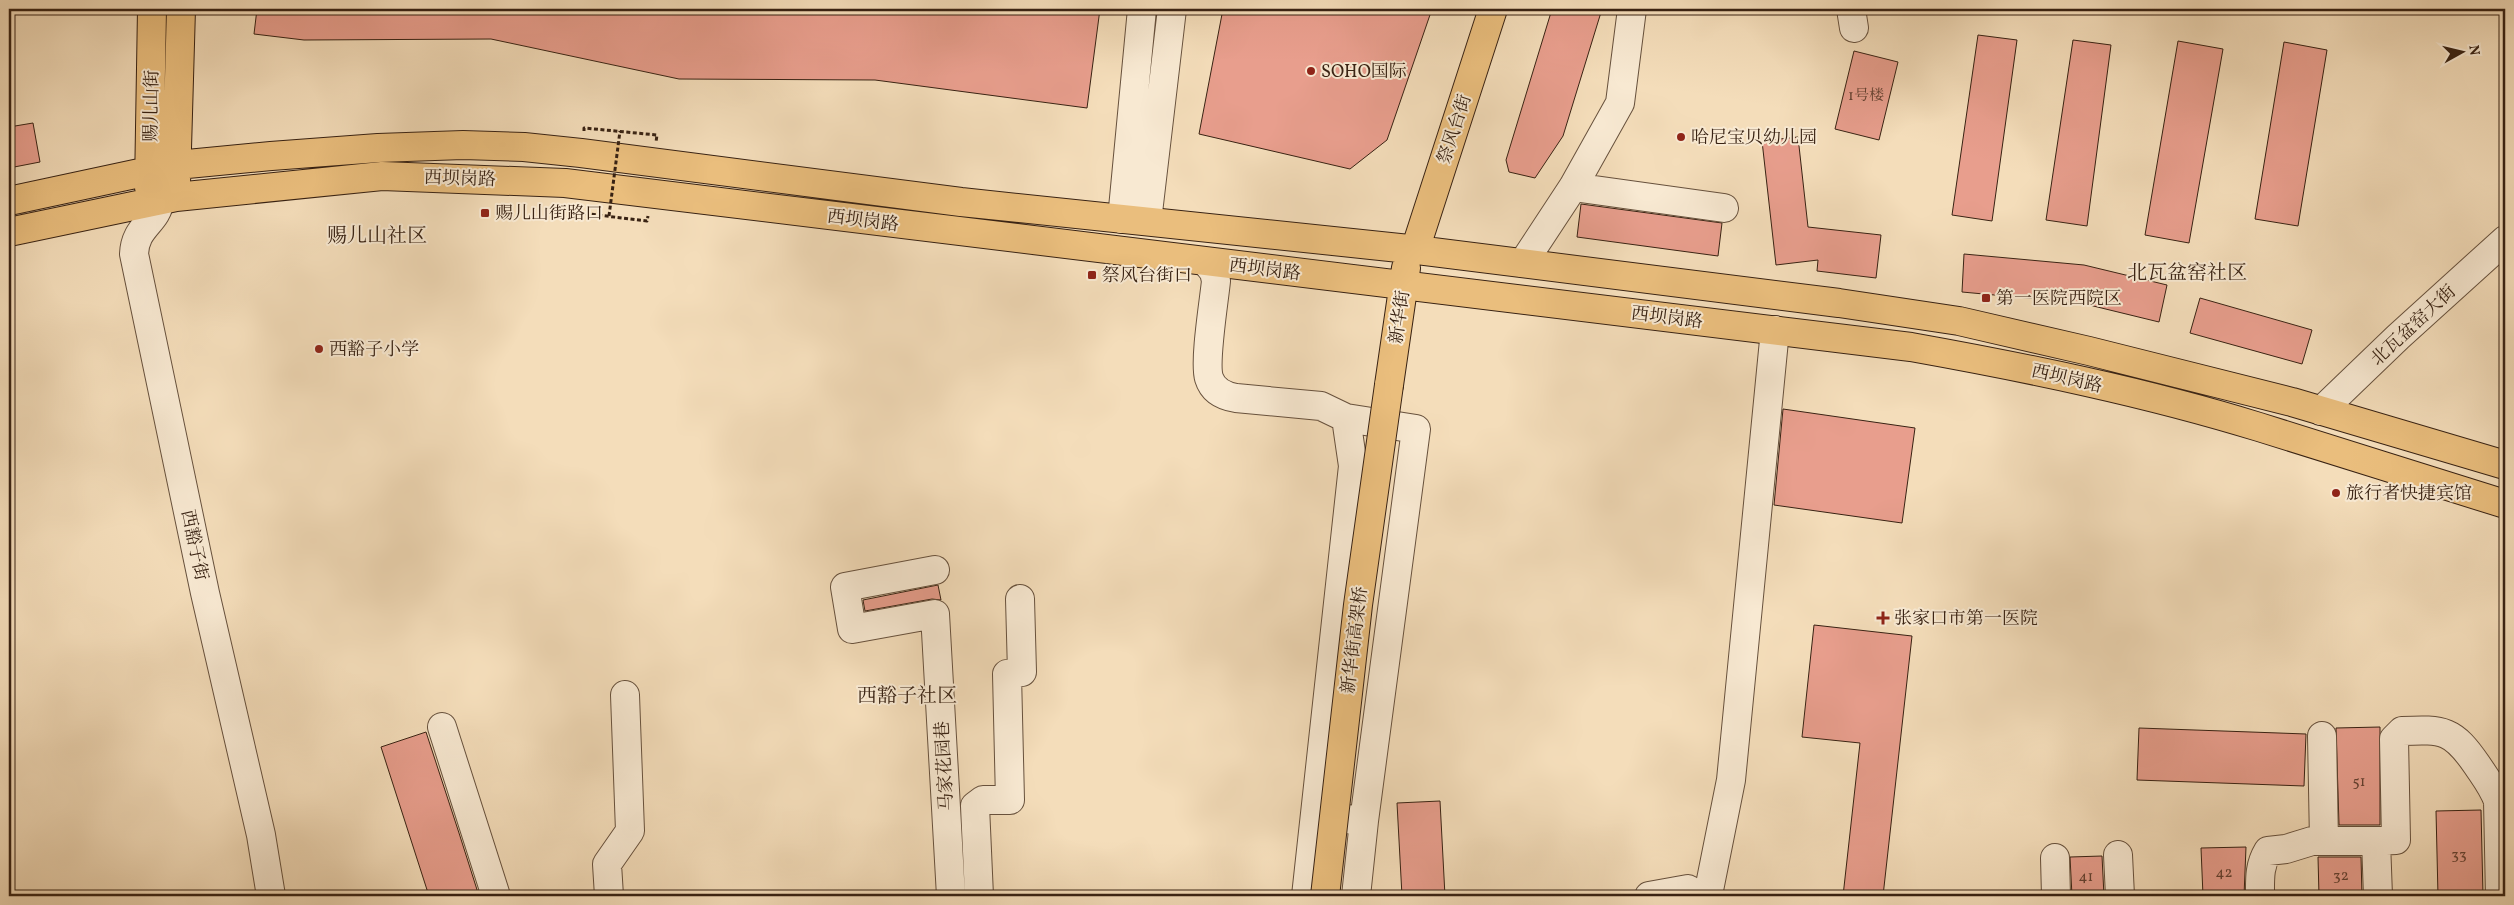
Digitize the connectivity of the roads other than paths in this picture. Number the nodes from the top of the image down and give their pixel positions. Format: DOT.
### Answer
graph roads {
  1 [pos="152,9"];
  2 [pos="181,9"];
  3 [pos="1142,9"];
  4 [pos="1172,9"];
  5 [pos="1190,9"];
  6 [pos="1493,9"];
  7 [pos="1632,9"];
  8 [pos="1166,61"];
  9 [pos="177,165"];
  10 [pos="150,170"];
  11 [pos="1573,187"];
  12 [pos="161,200"];
  13 [pos="9,201"];
  14 [pos="1724,208"];
  15 [pos="1134,220"];
  16 [pos="9,232"];
  17 [pos="2505,240"];
  18 [pos="1415,250"];
  19 [pos="1206,262"];
  20 [pos="1523,264"];
  21 [pos="1409,287"];
  22 [pos="1775,330"];
  23 [pos="1395,386"];
  24 [pos="2321,411"];
  25 [pos="1346,418"];
  26 [pos="2313,445"];
  27 [pos="2505,465"];
  28 [pos="2505,504"];
  29 [pos="935,570"];
  30 [pos="1020,599"];
  31 [pos="625,695"];
  32 [pos="442,727"];
  33 [pos="2322,736"];
  34 [pos="2502,810"];
  35 [pos="1316,814"];
  36 [pos="1364,821"];
  37 [pos="2324,841"];
  38 [pos="2376,841"];
  39 [pos="2118,855"];
  40 [pos="2056,858"];
  41 [pos="1698,893"];
  42 [pos="271,896"];
  43 [pos="496,896"];
  44 [pos="609,896"];
  45 [pos="951,896"];
  46 [pos="979,896"];
  47 [pos="1306,896"];
  48 [pos="1325,896"];
  49 [pos="1336,896"];
  50 [pos="1356,896"];
  51 [pos="1648,896"];
  52 [pos="2056,896"];
  53 [pos="2120,896"];
  54 [pos="2260,896"];
  55 [pos="2378,896"];
  56 [pos="2500,896"];
  1 -- 10 [label="main road, 赐儿山街"];
  2 -- 9 [label="main road, 赐儿山街"];
  3 -- 15 [label="street"];
  4 -- 8 [label="street"];
  5 -- 8 [label="street"];
  6 -- 18 [label="main road, 祭风台街"];
  7 -- 11 [label="street"];
  8 -- 15 [label="street"];
  9 -- 10 [label="main road, 西坝岗路"];
  9 -- 12 [label="main road, 赐儿山街"];
  9 -- 15 [label="main road, 西坝岗路"];
  10 -- 12 [label="main road, 赐儿山街"];
  10 -- 13 [label="main road, 西坝岗路"];
  11 -- 14 [label="street"];
  11 -- 20 [label="street"];
  12 -- 16 [label="main road, 西坝岗路"];
  12 -- 19 [label="main road, 西坝岗路"];
  12 -- 42 [label="street, 西豁子街"];
  15 -- 18 [label="main road, 西坝岗路"];
  17 -- 24 [label="street, 北瓦盆窑大街"];
  18 -- 20 [label="main road, 西坝岗路"];
  18 -- 21 [label="main road, 新华街"];
  19 -- 21 [label="main road, 西坝岗路"];
  19 -- 25 [label="street"];
  20 -- 24 [label="main road, 西坝岗路"];
  21 -- 22 [label="main road, 西坝岗路"];
  21 -- 23 [label="main road, 新华街"];
  22 -- 26 [label="main road, 西坝岗路"];
  22 -- 41 [label="street"];
  23 -- 48 [label="main road, 新华街高架桥, bridge"];
  23 -- 49 [label="main road, 新华街高架桥"];
  24 -- 26 [label="main road"];
  24 -- 27 [label="main road, 西坝岗路"];
  25 -- 35 [label="street"];
  25 -- 36 [label="street"];
  26 -- 28 [label="main road, 西坝岗路"];
  29 -- 45 [label="street, 马家花园巷"];
  30 -- 46 [label="street"];
  31 -- 44 [label="street"];
  32 -- 43 [label="street"];
  33 -- 37 [label="street"];
  34 -- 38 [label="street"];
  34 -- 56 [label="street"];
  35 -- 36 [label="street"];
  35 -- 47 [label="street"];
  36 -- 50 [label="street"];
  37 -- 38 [label="street"];
  37 -- 54 [label="street"];
  38 -- 55 [label="street"];
  39 -- 53 [label="street"];
  40 -- 52 [label="street"];
  41 -- 51 [label="street"];
}
